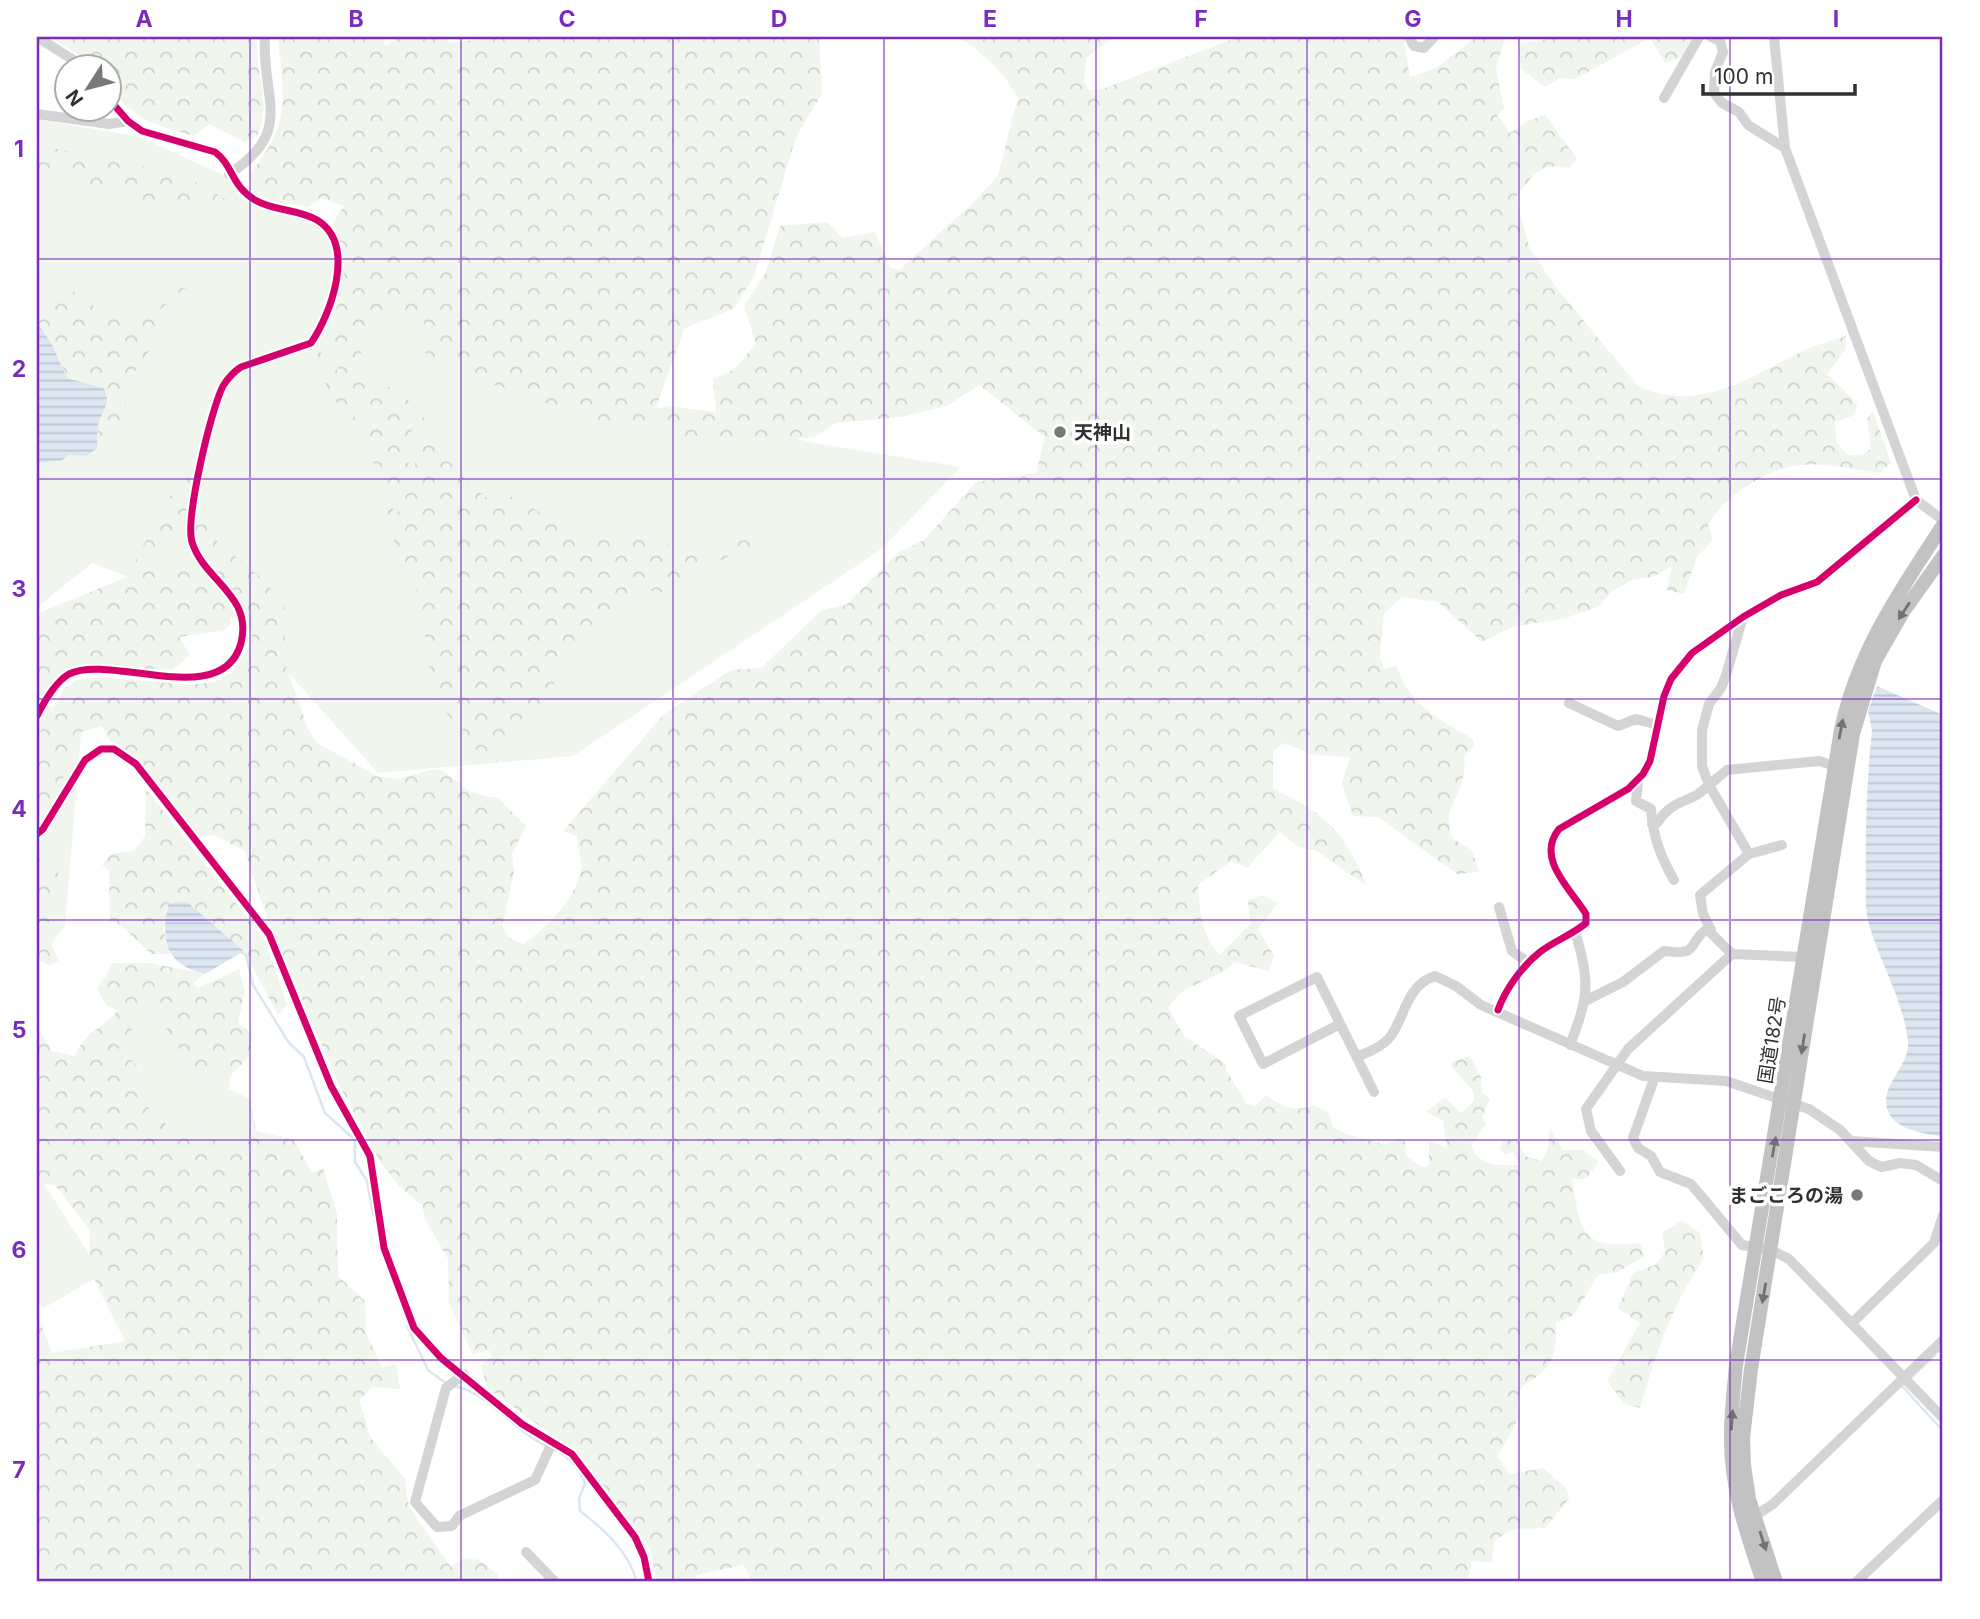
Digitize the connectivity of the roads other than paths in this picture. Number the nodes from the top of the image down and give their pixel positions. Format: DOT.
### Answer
graph roads {
  1 [pos="37,37"];
  2 [pos="265,37"];
  3 [pos="1409,37"];
  4 [pos="1434,37"];
  5 [pos="1699,37"];
  6 [pos="1712,37"];
  7 [pos="1774,37"];
  8 [pos="61,52"];
  9 [pos="1664,98"];
  10 [pos="37,114"];
  11 [pos="122,114"];
  12 [pos="128,121"];
  13 [pos="1785,148"];
  14 [pos="229,174"];
  15 [pos="1916,500"];
  16 [pos="1943,522"];
  17 [pos="1943,555"];
  18 [pos="1743,617"];
  19 [pos="1569,703"];
  20 [pos="37,716"];
  21 [pos="1658,725"];
  22 [pos="1835,766"];
  23 [pos="1637,780"];
  24 [pos="1709,785"];
  25 [pos="1653,824"];
  26 [pos="37,834"];
  27 [pos="1782,845"];
  28 [pos="1749,855"];
  29 [pos="1674,880"];
  30 [pos="1499,907"];
  31 [pos="1712,930"];
  32 [pos="1575,932"];
  33 [pos="1732,954"];
  34 [pos="1805,957"];
  35 [pos="1529,963"];
  36 [pos="1587,1000"];
  37 [pos="1498,1010"];
  38 [pos="1340,1024"];
  39 [pos="1570,1045"];
  40 [pos="1357,1057"];
  41 [pos="1618,1066"];
  42 [pos="1654,1079"];
  43 [pos="1374,1092"];
  44 [pos="1788,1104"];
  45 [pos="1851,1141"];
  46 [pos="1943,1147"];
  47 [pos="1620,1171"];
  48 [pos="1943,1181"];
  49 [pos="1943,1215"];
  50 [pos="1764,1249"];
  51 [pos="1853,1322"];
  52 [pos="1943,1340"];
  53 [pos="464,1374"];
  54 [pos="1905,1377"];
  55 [pos="1943,1418"];
  56 [pos="552,1443"];
  57 [pos="1943,1500"];
  58 [pos="1755,1516"];
  59 [pos="526,1552"];
  60 [pos="555,1582"];
  61 [pos="649,1582"];
  62 [pos="1763,1582"];
  63 [pos="1776,1582"];
  64 [pos="1856,1582"];
  1 -- 8 [label="street"];
  2 -- 14 [label="street"];
  3 -- 4 [label="street"];
  5 -- 9 [label="street"];
  6 -- 13 [label="street"];
  7 -- 13 [label="street"];
  10 -- 12 [label="street"];
  11 -- 12 [label="street"];
  12 -- 14 [label="street"];
  13 -- 15 [label="street"];
  14 -- 20 [label="street"];
  15 -- 16 [label="street"];
  15 -- 18 [label="street"];
  22 -- 16 [label="highway, 国道182号, one-way"];
  17 -- 44 [label="highway, 国道182号, one-way"];
  18 -- 21 [label="street"];
  18 -- 24 [label="street"];
  19 -- 21 [label="street"];
  21 -- 23 [label="street"];
  22 -- 24 [label="street"];
  22 -- 34 [label="highway, 国道182号"];
  23 -- 25 [label="street"];
  23 -- 32 [label="street"];
  24 -- 25 [label="street"];
  24 -- 28 [label="street"];
  25 -- 29 [label="street"];
  26 -- 53 [label="street"];
  27 -- 28 [label="street"];
  28 -- 31 [label="street"];
  30 -- 35 [label="street"];
  31 -- 33 [label="street"];
  31 -- 36 [label="street"];
  32 -- 35 [label="street"];
  32 -- 36 [label="street"];
  33 -- 34 [label="street"];
  33 -- 41 [label="street"];
  34 -- 44 [label="highway, 国道182号"];
  35 -- 37 [label="street"];
  36 -- 39 [label="street"];
  37 -- 39 [label="street"];
  37 -- 40 [label="street"];
  38 -- 38 [label="street"];
  38 -- 40 [label="street"];
  39 -- 41 [label="street"];
  40 -- 43 [label="street"];
  41 -- 42 [label="street"];
  41 -- 47 [label="street"];
  42 -- 44 [label="street"];
  42 -- 50 [label="street"];
  44 -- 45 [label="street"];
  44 -- 50 [label="highway, 国道182号"];
  45 -- 46 [label="street"];
  45 -- 48 [label="street"];
  49 -- 51 [label="street"];
  50 -- 51 [label="street"];
  50 -- 58 [label="highway, 国道182号, one-way"];
  62 -- 50 [label="highway, 国道182号, one-way"];
  51 -- 54 [label="street"];
  52 -- 54 [label="street"];
  53 -- 56 [label="street"];
  53 -- 56 [label="street"];
  54 -- 55 [label="street"];
  54 -- 58 [label="street"];
  56 -- 61 [label="street"];
  57 -- 64 [label="street"];
  58 -- 63 [label="highway, 国道182号, one-way"];
  59 -- 60 [label="street"];
}
